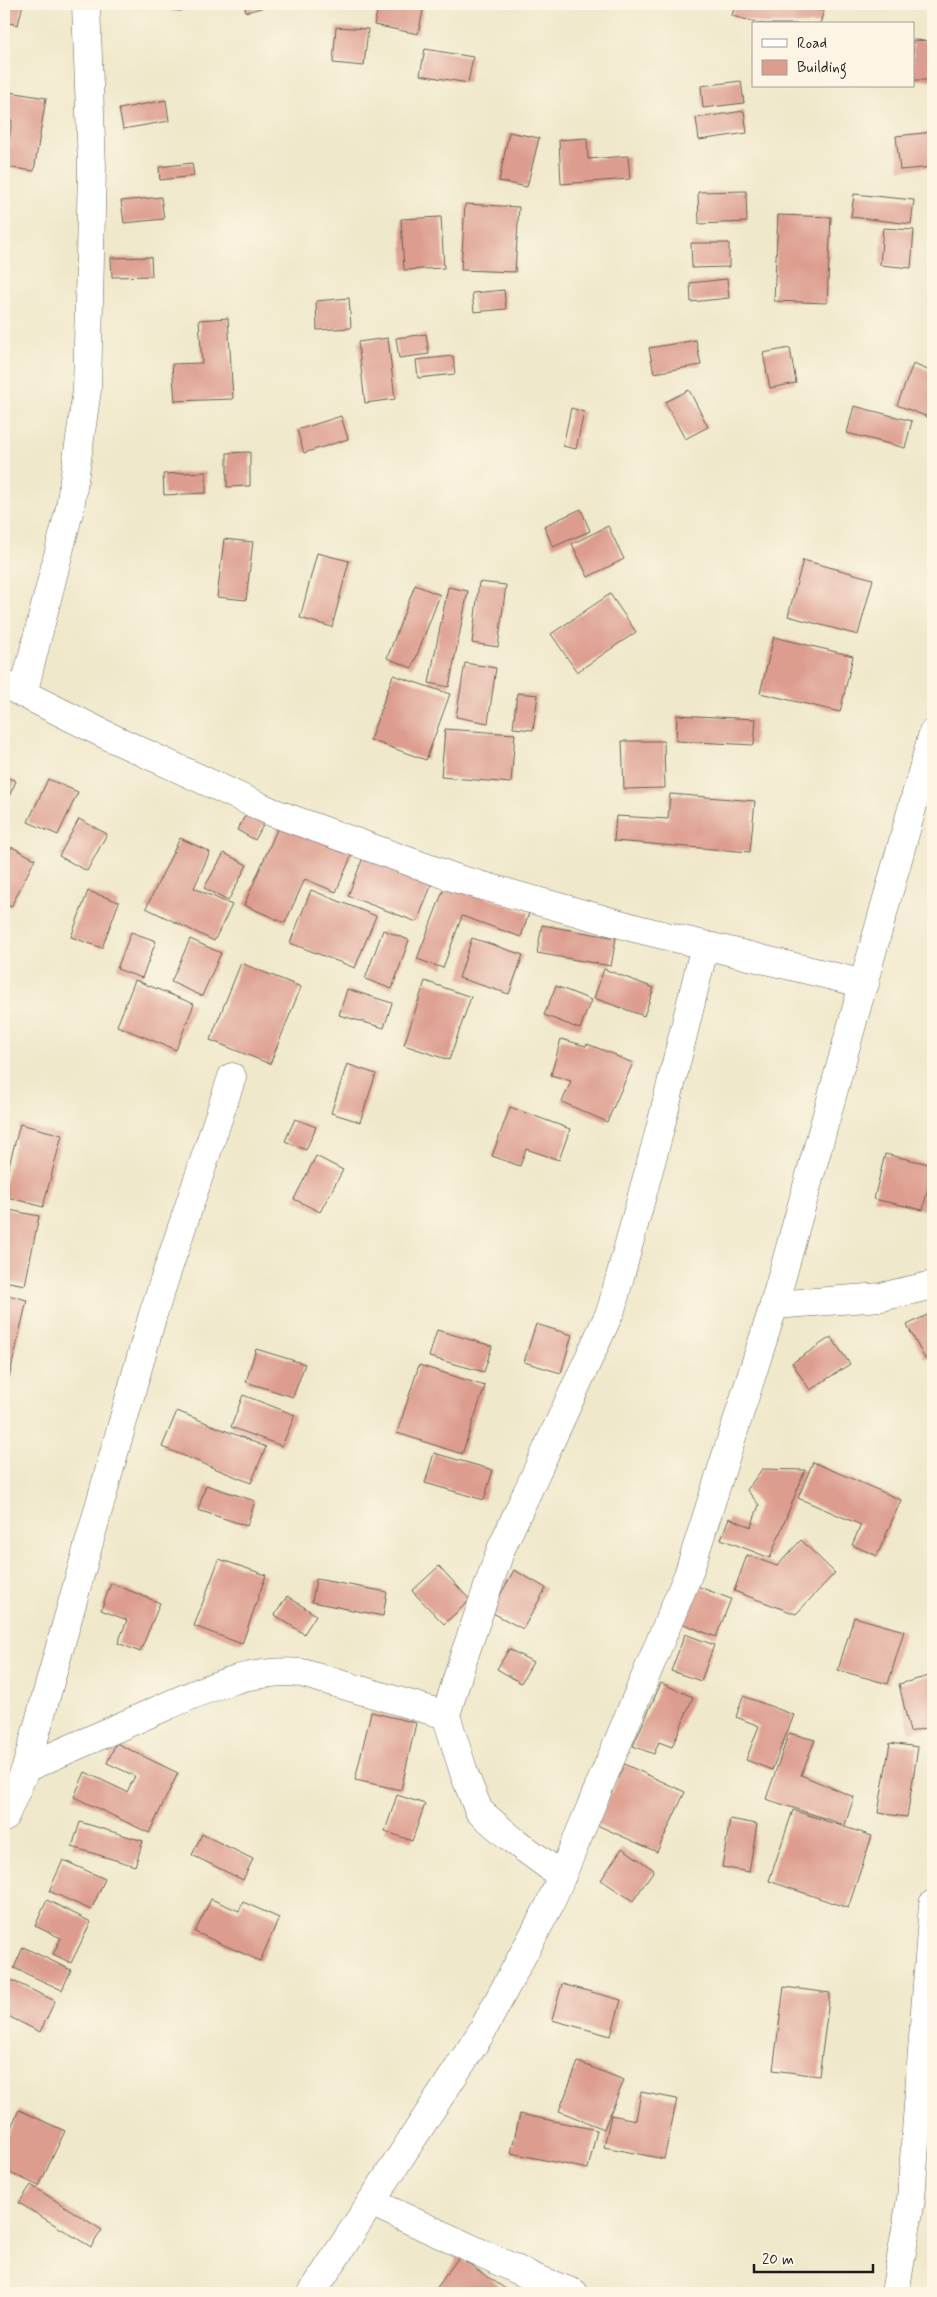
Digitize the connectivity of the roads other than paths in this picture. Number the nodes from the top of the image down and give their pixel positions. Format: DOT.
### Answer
graph roads {
  1 [pos="86,4"];
  2 [pos="14,689"];
  3 [pos="933,732"];
  4 [pos="705,945"];
  5 [pos="865,984"];
  6 [pos="232,1077"];
  7 [pos="933,1285"];
  8 [pos="774,1305"];
  9 [pos="446,1716"];
  10 [pos="26,1768"];
  11 [pos="4,1818"];
  12 [pos="562,1876"];
  13 [pos="933,1904"];
  14 [pos="930,1991"];
  15 [pos="371,2202"];
  16 [pos="312,2293"];
  17 [pos="574,2293"];
  18 [pos="895,2293"];
  1 -- 2 [label="street"];
  2 -- 4 [label="street"];
  3 -- 5 [label="street"];
  4 -- 5 [label="street"];
  4 -- 9 [label="street"];
  5 -- 8 [label="street"];
  6 -- 10 [label="street"];
  7 -- 8 [label="street"];
  8 -- 12 [label="street"];
  9 -- 10 [label="street"];
  9 -- 12 [label="street"];
  10 -- 11 [label="street"];
  12 -- 15 [label="street"];
  13 -- 14 [label="street"];
  14 -- 18 [label="street"];
  15 -- 16 [label="street"];
  15 -- 17 [label="street"];
}
